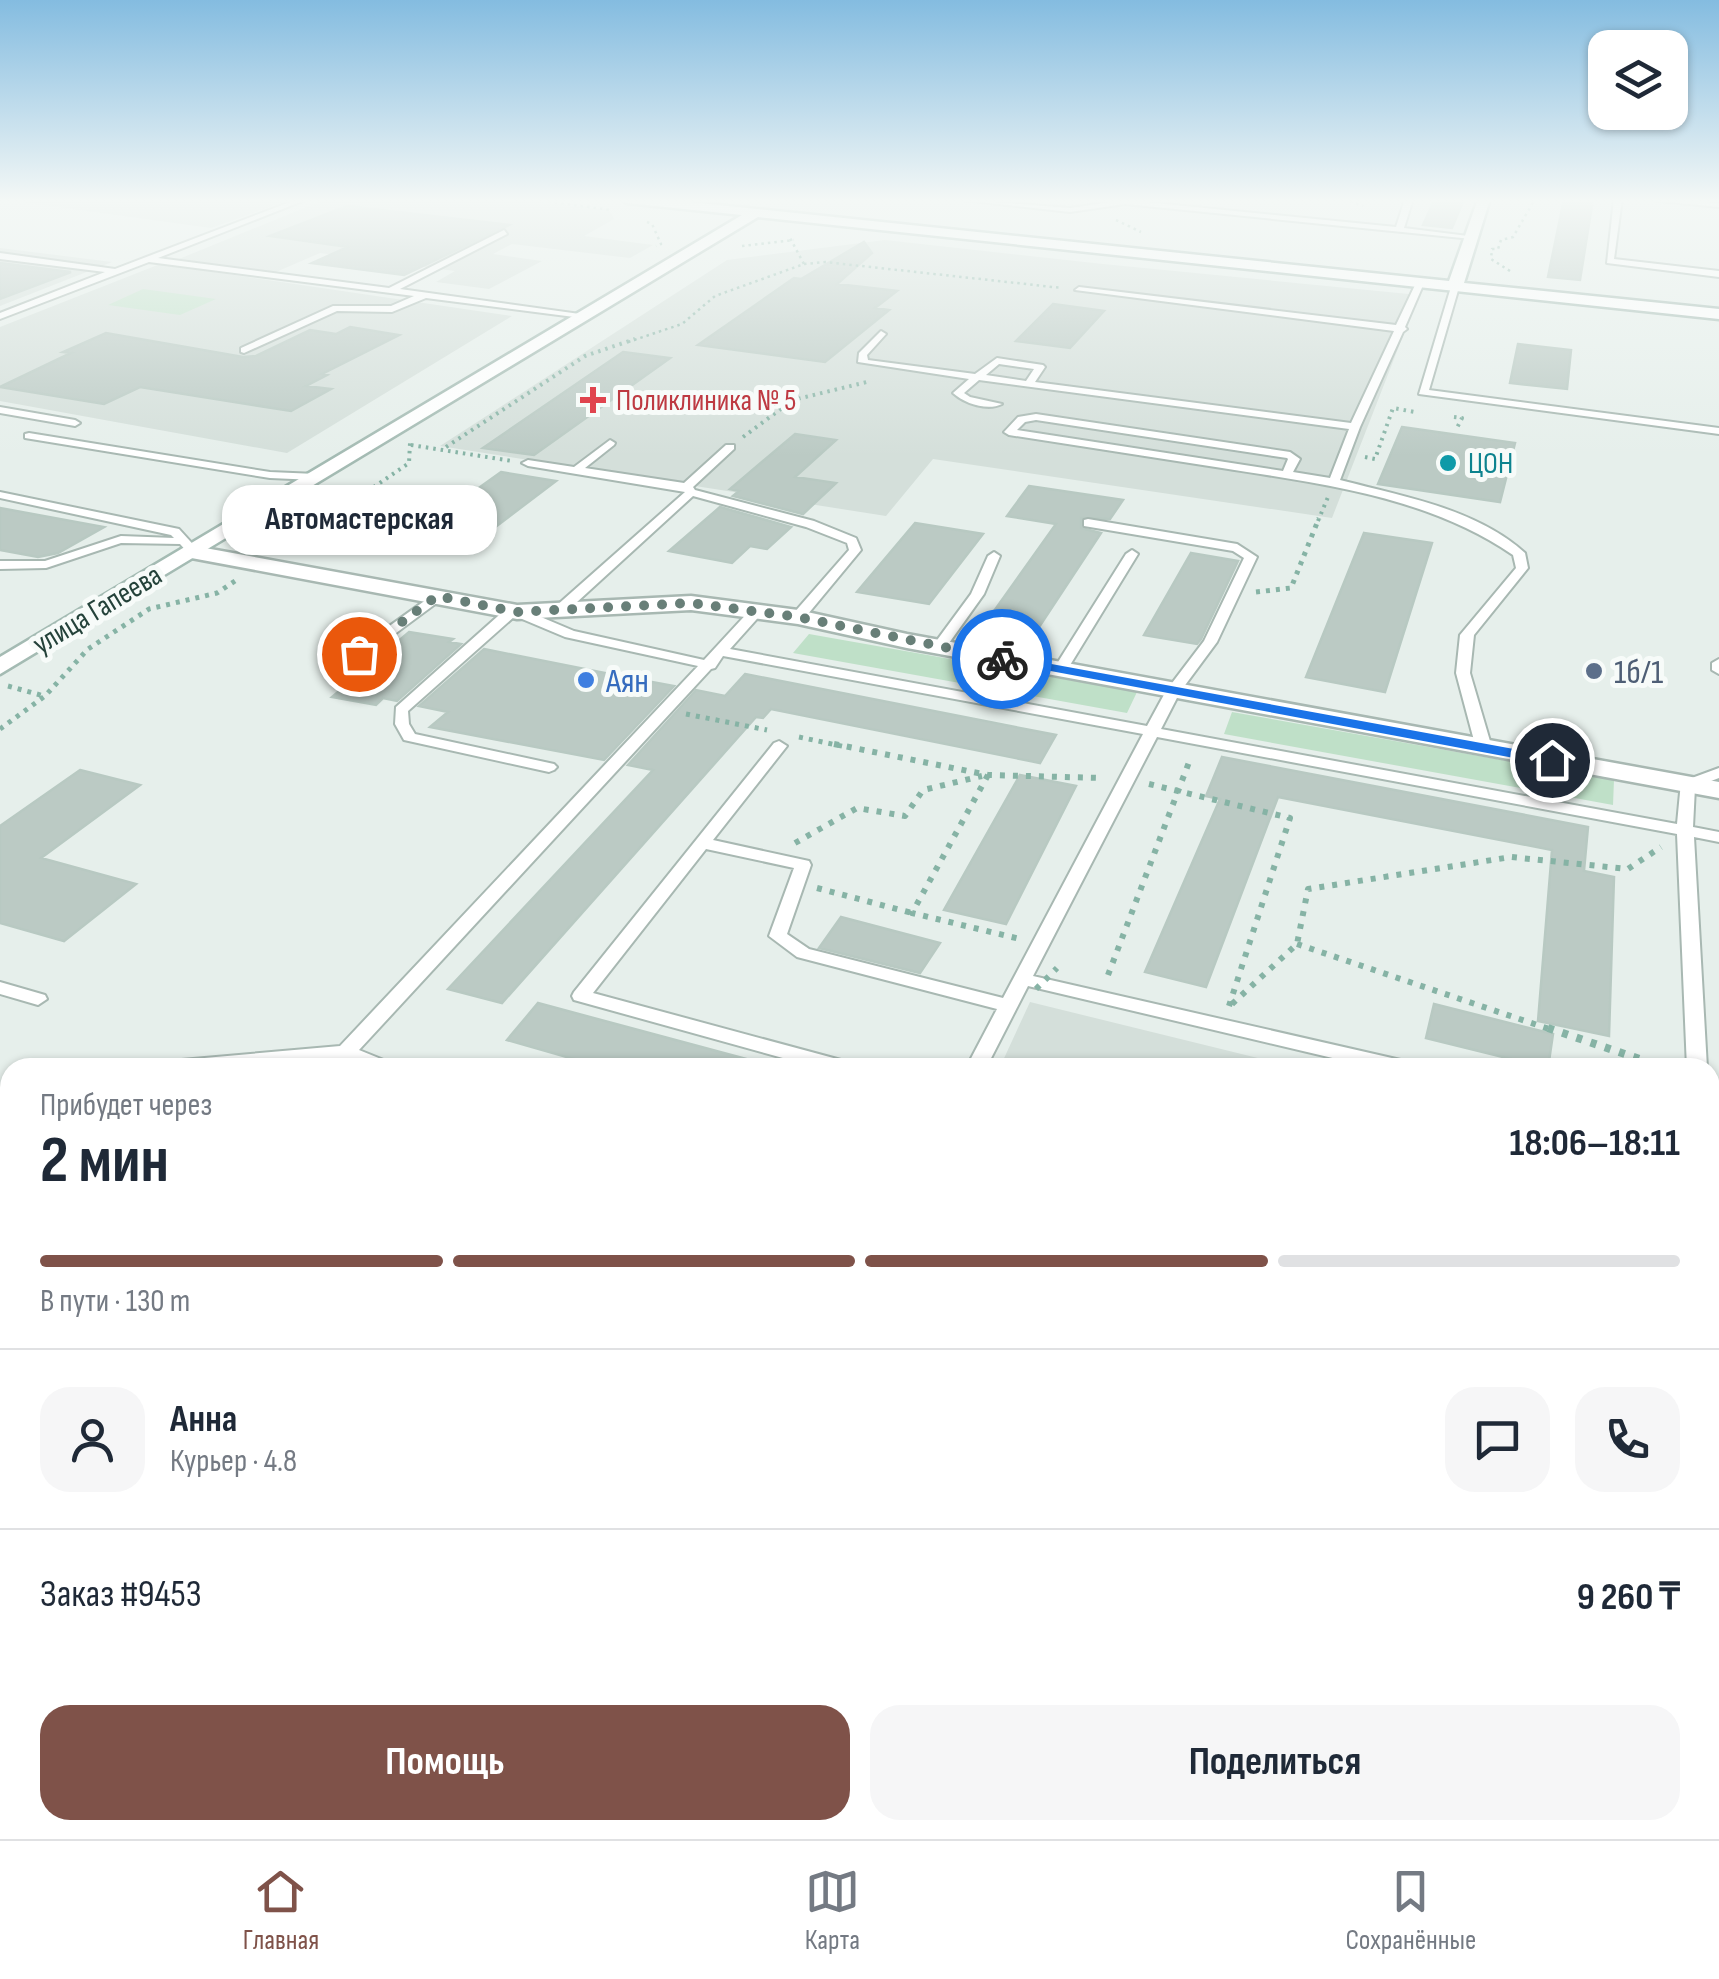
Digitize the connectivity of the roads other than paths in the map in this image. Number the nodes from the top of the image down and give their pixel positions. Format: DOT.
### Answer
graph roads {
  1 [pos="80,285"];
  2 [pos="350,285"];
  3 [pos="401,285"];
  4 [pos="626,285"];
  5 [pos="1419,285"];
  6 [pos="1441,285"];
  7 [pos="1455,286"];
  8 [pos="391,290"];
  9 [pos="1080,290"];
  10 [pos="424,294"];
  11 [pos="1719,314"];
  12 [pos="582,315"];
  13 [pos="0,316"];
  14 [pos="1402,329"];
  15 [pos="881,334"];
  16 [pos="244,350"];
  17 [pos="972,378"];
  18 [pos="1028,385"];
  19 [pos="997,404"];
  20 [pos="0,410"];
  21 [pos="75,423"];
  22 [pos="1354,427"];
  23 [pos="1719,431"];
  24 [pos="29,436"];
  25 [pos="610,442"];
  26 [pos="730,447"];
  27 [pos="528,463"];
  28 [pos="575,470"];
  29 [pos="1286,475"];
  30 [pos="316,478"];
  31 [pos="1334,482"];
  32 [pos="689,490"];
  33 [pos="0,496"];
  34 [pos="1088,523"];
  35 [pos="190,548"];
  36 [pos="1132,554"];
  37 [pos="994,556"];
  38 [pos="0,565"];
  39 [pos="437,596"];
  40 [pos="560,610"];
  41 [pos="756,611"];
  42 [pos="514,612"];
  43 [pos="798,617"];
  44 [pos="939,647"];
  45 [pos="715,658"];
  46 [pos="0,667"];
  47 [pos="1060,670"];
  48 [pos="333,673"];
  49 [pos="1172,691"];
  50 [pos="1153,730"];
  51 [pos="780,746"];
  52 [pos="1484,748"];
  53 [pos="549,767"];
  54 [pos="1719,773"];
  55 [pos="1688,785"];
  56 [pos="1719,790"];
  57 [pos="1685,830"];
  58 [pos="1719,837"];
  59 [pos="702,844"];
  60 [pos="1030,984"];
  61 [pos="0,988"];
  62 [pos="38,999"];
  63 [pos="1008,1006"];
  64 [pos="346,1052"];
  65 [pos="280,1058"];
  66 [pos="360,1058"];
  67 [pos="808,1058"];
  68 [pos="981,1058"];
  69 [pos="1360,1058"];
  70 [pos="1696,1058"];
  1 -- 13 [label="lane"];
  2 -- 8 [label="lane"];
  3 -- 8 [label="lane"];
  4 -- 12 [label="main road, улица Гапеева"];
  5 -- 14 [label="lane"];
  6 -- 7 [label="main road"];
  7 -- 11 [label="main road"];
  7 -- 23 [label="lane"];
  8 -- 10 [label="lane"];
  9 -- 14 [label="lane"];
  10 -- 12 [label="lane"];
  10 -- 16 [label="lane"];
  12 -- 30 [label="main road, улица Гапеева"];
  14 -- 22 [label="lane"];
  15 -- 17 [label="lane"];
  17 -- 18 [label="lane"];
  17 -- 18 [label="lane"];
  17 -- 19 [label="lane"];
  18 -- 22 [label="lane"];
  20 -- 21 [label="lane"];
  22 -- 31 [label="lane"];
  24 -- 30 [label="lane"];
  25 -- 28 [label="lane"];
  26 -- 32 [label="lane"];
  27 -- 28 [label="lane"];
  28 -- 32 [label="lane"];
  29 -- 29 [label="lane"];
  29 -- 31 [label="lane"];
  30 -- 35 [label="main road, улица Гапеева"];
  31 -- 52 [label="lane"];
  32 -- 40 [label="lane"];
  32 -- 43 [label="lane"];
  33 -- 35 [label="lane"];
  34 -- 49 [label="lane"];
  35 -- 38 [label="lane"];
  35 -- 39 [label="main road"];
  35 -- 46 [label="main road, улица Гапеева"];
  36 -- 47 [label="lane"];
  37 -- 44 [label="lane"];
  39 -- 42 [label="main road"];
  39 -- 48 [label="lane"];
  40 -- 41 [label="main road"];
  40 -- 42 [label="main road"];
  41 -- 43 [label="main road"];
  41 -- 45 [label="lane"];
  42 -- 45 [label="lane"];
  42 -- 53 [label="lane"];
  43 -- 44 [label="main road"];
  44 -- 47 [label="main road"];
  45 -- 50 [label="lane"];
  45 -- 64 [label="lane"];
  47 -- 49 [label="main road"];
  49 -- 50 [label="lane"];
  49 -- 52 [label="main road"];
  50 -- 57 [label="lane"];
  50 -- 60 [label="lane"];
  51 -- 59 [label="lane"];
  52 -- 55 [label="main road"];
  54 -- 55 [label="lane"];
  55 -- 56 [label="main road"];
  55 -- 57 [label="lane"];
  57 -- 58 [label="lane"];
  57 -- 70 [label="lane"];
  59 -- 63 [label="lane"];
  59 -- 67 [label="lane"];
  60 -- 63 [label="lane"];
  60 -- 69 [label="lane"];
  61 -- 62 [label="lane"];
  63 -- 68 [label="lane"];
  64 -- 65 [label="lane"];
  64 -- 66 [label="lane"];
}
